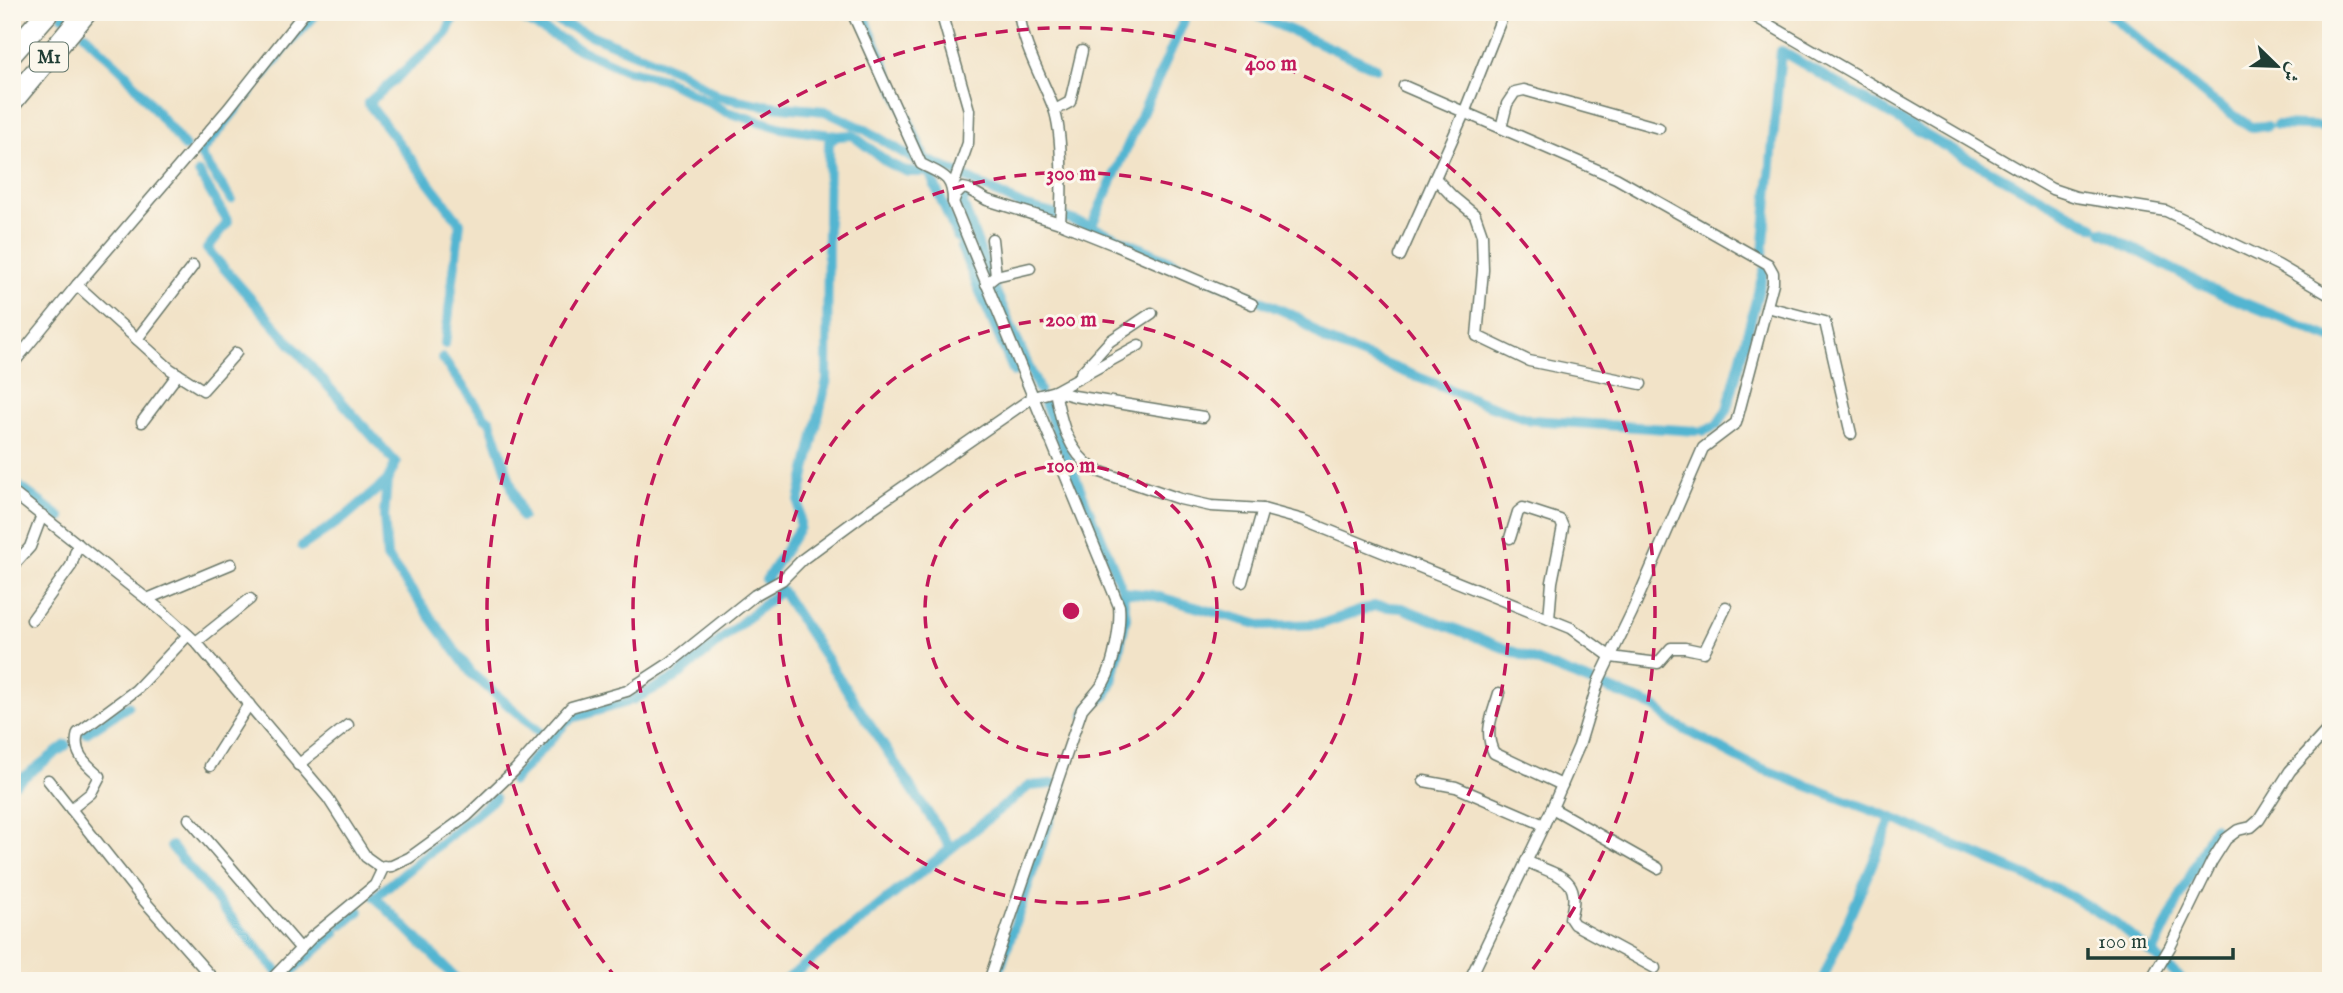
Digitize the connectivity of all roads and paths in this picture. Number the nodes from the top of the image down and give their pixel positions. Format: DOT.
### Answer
graph roads {
  1 [pos="48,12"];
  2 [pos="86,12"];
  3 [pos="305,12"];
  4 [pos="852,12"];
  5 [pos="941,12"];
  6 [pos="1019,12"];
  7 [pos="1504,12"];
  8 [pos="1747,12"];
  9 [pos="1082,51"];
  10 [pos="12,53"];
  11 [pos="1404,86"];
  12 [pos="12,102"];
  13 [pos="1055,110"];
  14 [pos="1464,113"];
  15 [pos="1501,128"];
  16 [pos="1659,128"];
  17 [pos="1435,178"];
  18 [pos="953,186"];
  19 [pos="953,202"];
  20 [pos="1060,223"];
  21 [pos="992,239"];
  22 [pos="1400,256"];
  23 [pos="193,265"];
  24 [pos="1030,268"];
  25 [pos="996,276"];
  26 [pos="986,284"];
  27 [pos="77,285"];
  28 [pos="2331,296"];
  29 [pos="1252,304"];
  30 [pos="1767,307"];
  31 [pos="1152,313"];
  32 [pos="137,340"];
  33 [pos="1139,345"];
  34 [pos="236,353"];
  35 [pos="12,365"];
  36 [pos="178,374"];
  37 [pos="1074,380"];
  38 [pos="1641,384"];
  39 [pos="1055,391"];
  40 [pos="1032,397"];
  41 [pos="1203,417"];
  42 [pos="142,422"];
  43 [pos="1851,434"];
  44 [pos="12,492"];
  45 [pos="1263,509"];
  46 [pos="42,515"];
  47 [pos="1510,538"];
  48 [pos="78,544"];
  49 [pos="231,564"];
  50 [pos="12,567"];
  51 [pos="1242,582"];
  52 [pos="250,598"];
  53 [pos="147,599"];
  54 [pos="1726,607"];
  55 [pos="32,620"];
  56 [pos="1549,620"];
  57 [pos="192,638"];
  58 [pos="1611,657"];
  59 [pos="1499,693"];
  60 [pos="249,705"];
  61 [pos="348,725"];
  62 [pos="2331,726"];
  63 [pos="298,765"];
  64 [pos="210,766"];
  65 [pos="48,780"];
  66 [pos="1424,781"];
  67 [pos="1562,785"];
  68 [pos="1552,808"];
  69 [pos="71,809"];
  70 [pos="189,819"];
  71 [pos="1544,825"];
  72 [pos="1526,861"];
  73 [pos="384,866"];
  74 [pos="1658,869"];
  75 [pos="301,949"];
  76 [pos="1655,968"];
  77 [pos="215,981"];
  78 [pos="270,981"];
  79 [pos="989,981"];
  80 [pos="1469,981"];
  81 [pos="2150,981"];
  1 -- 10 [label="highway, M1"];
  2 -- 12 [label="highway, M1"];
  3 -- 27 [label="street"];
  4 -- 18 [label="street"];
  5 -- 18 [label="street"];
  6 -- 13 [label="street"];
  7 -- 14 [label="street"];
  8 -- 28 [label="street"];
  9 -- 13 [label="street"];
  11 -- 14 [label="street"];
  13 -- 20 [label="street"];
  14 -- 15 [label="street"];
  14 -- 17 [label="street"];
  15 -- 16 [label="street"];
  15 -- 30 [label="street"];
  17 -- 22 [label="street"];
  17 -- 38 [label="street"];
  18 -- 19 [label="street"];
  19 -- 20 [label="street"];
  19 -- 26 [label="street"];
  20 -- 29 [label="street"];
  21 -- 25 [label="street"];
  23 -- 32 [label="street"];
  24 -- 25 [label="street"];
  25 -- 26 [label="street"];
  26 -- 40 [label="street"];
  27 -- 32 [label="street"];
  27 -- 35 [label="street"];
  30 -- 43 [label="street"];
  30 -- 58 [label="street"];
  31 -- 37 [label="street"];
  32 -- 36 [label="street"];
  33 -- 37 [label="street"];
  34 -- 36 [label="street"];
  36 -- 42 [label="street"];
  37 -- 39 [label="street"];
  39 -- 40 [label="street"];
  39 -- 41 [label="street"];
  39 -- 45 [label="street"];
  40 -- 73 [label="street"];
  40 -- 79 [label="street"];
  44 -- 46 [label="street"];
  45 -- 51 [label="street"];
  45 -- 56 [label="street"];
  46 -- 48 [label="street"];
  46 -- 50 [label="street"];
  47 -- 56 [label="street"];
  48 -- 53 [label="street"];
  48 -- 55 [label="street"];
  49 -- 53 [label="street"];
  52 -- 57 [label="street"];
  53 -- 57 [label="street"];
  54 -- 58 [label="street"];
  56 -- 58 [label="street"];
  57 -- 60 [label="street"];
  57 -- 69 [label="street"];
  58 -- 67 [label="street"];
  59 -- 67 [label="street"];
  60 -- 63 [label="street"];
  60 -- 64 [label="street"];
  61 -- 63 [label="street"];
  62 -- 81 [label="street"];
  63 -- 73 [label="street"];
  65 -- 69 [label="street"];
  66 -- 71 [label="street"];
  67 -- 68 [label="street"];
  68 -- 71 [label="street"];
  68 -- 74 [label="street"];
  69 -- 77 [label="street"];
  70 -- 75 [label="street"];
  71 -- 72 [label="street"];
  72 -- 76 [label="street"];
  72 -- 80 [label="street"];
  73 -- 75 [label="street"];
  75 -- 78 [label="street"];
}
